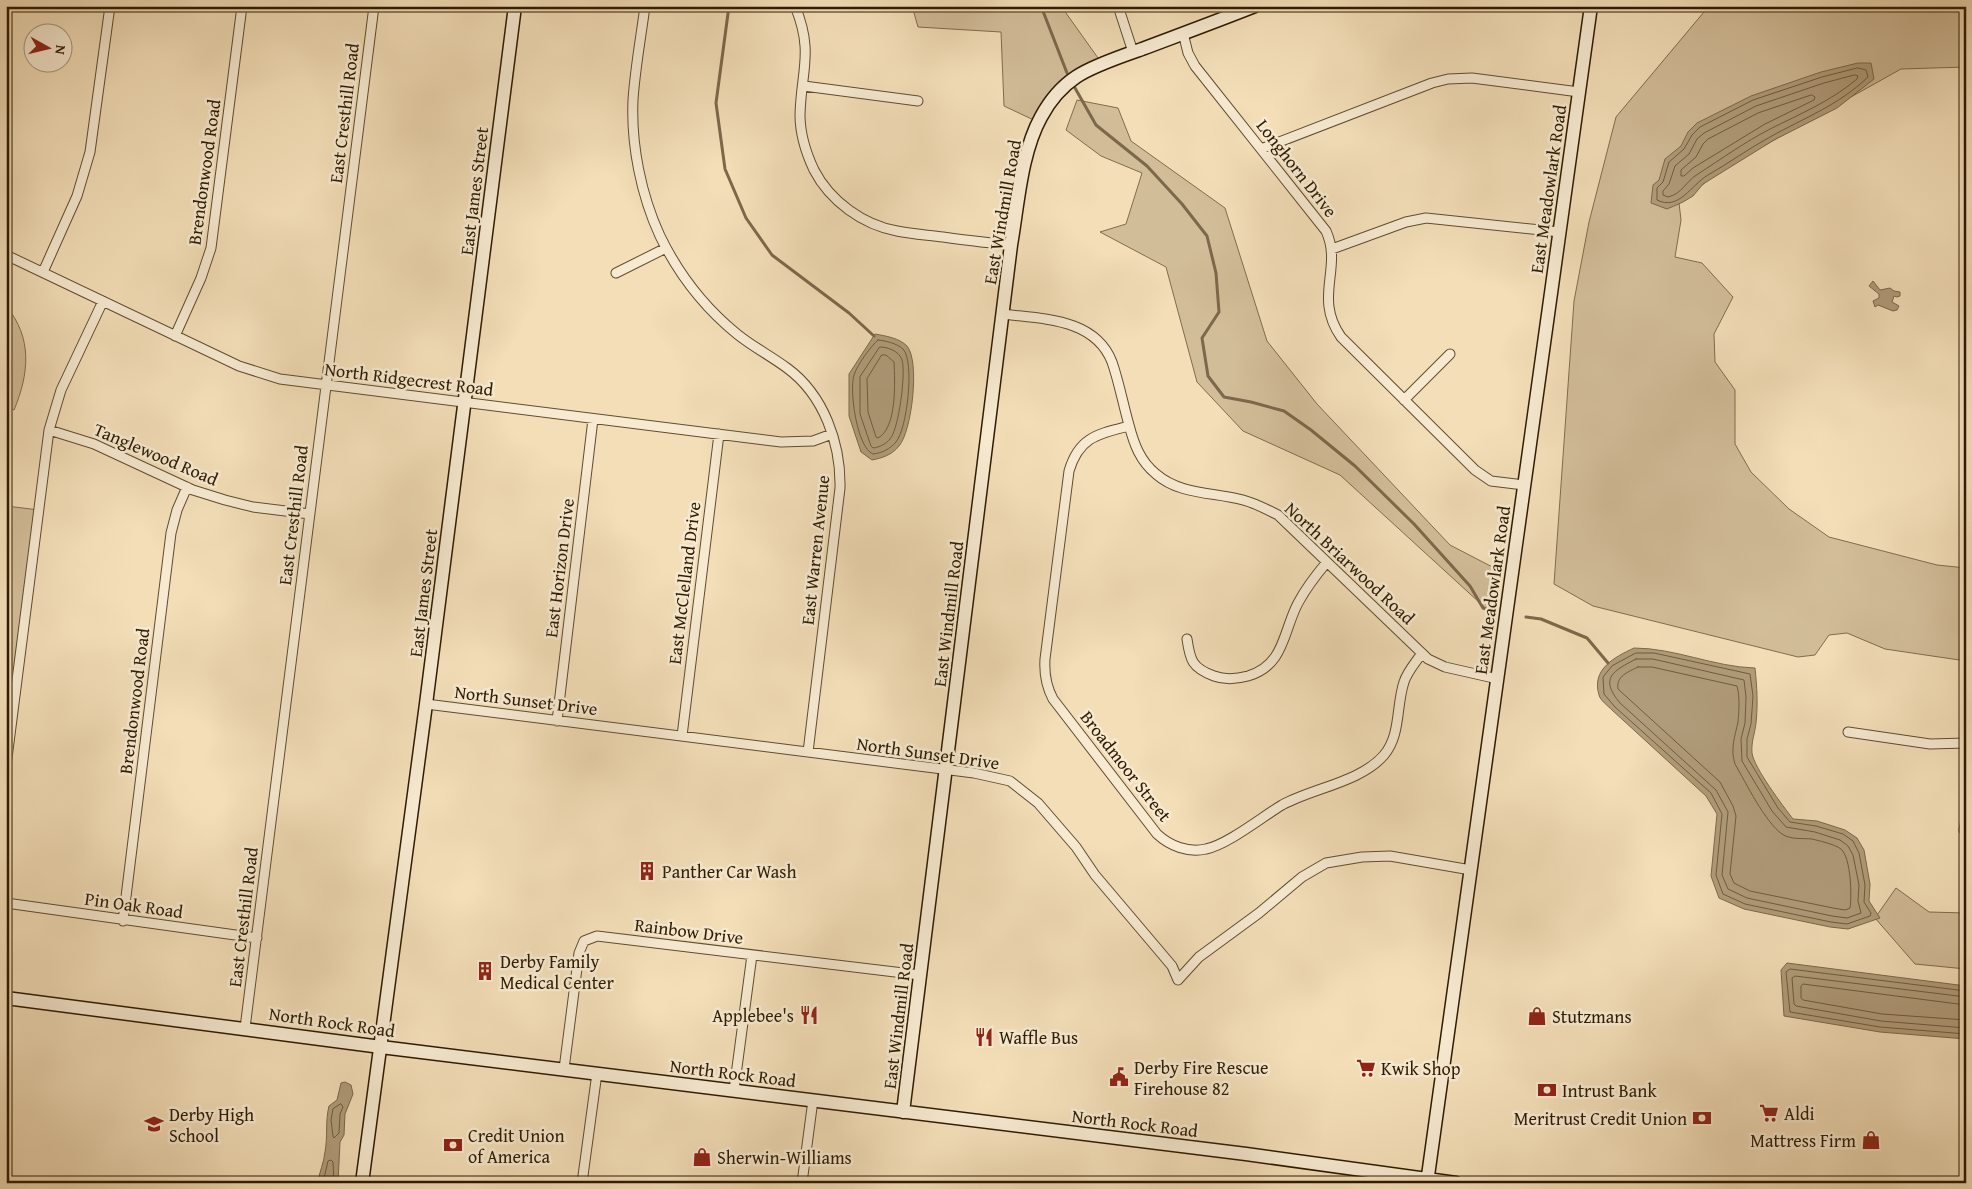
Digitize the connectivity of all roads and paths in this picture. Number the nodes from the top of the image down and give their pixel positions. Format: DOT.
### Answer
graph roads {
  1 [pos="110,6"];
  2 [pos="242,6"];
  3 [pos="374,6"];
  4 [pos="515,6"];
  5 [pos="645,6"];
  6 [pos="795,6"];
  7 [pos="1118,6"];
  8 [pos="1254,6"];
  9 [pos="1591,6"];
  10 [pos="1183,33"];
  11 [pos="1133,52"];
  12 [pos="804,86"];
  13 [pos="1579,92"];
  14 [pos="918,101"];
  15 [pos="1261,149"];
  16 [pos="1560,232"];
  17 [pos="1011,246"];
  18 [pos="666,248"];
  19 [pos="1332,249"];
  20 [pos="6,255"];
  21 [pos="43,272"];
  22 [pos="616,273"];
  23 [pos="103,302"];
  24 [pos="1003,314"];
  25 [pos="175,336"];
  26 [pos="1450,354"];
  27 [pos="327,385"];
  28 [pos="1404,400"];
  29 [pos="464,402"];
  30 [pos="593,419"];
  31 [pos="1129,426"];
  32 [pos="49,430"];
  33 [pos="719,434"];
  34 [pos="832,434"];
  35 [pos="1524,485"];
  36 [pos="187,487"];
  37 [pos="310,514"];
  38 [pos="1327,562"];
  39 [pos="1187,639"];
  40 [pos="1422,653"];
  41 [pos="1498,679"];
  42 [pos="426,704"];
  43 [pos="557,721"];
  44 [pos="1848,732"];
  45 [pos="682,736"];
  46 [pos="1966,743"];
  47 [pos="808,752"];
  48 [pos="7,755"];
  49 [pos="6,766"];
  50 [pos="945,771"];
  51 [pos="1966,820"];
  52 [pos="1964,830"];
  53 [pos="1471,870"];
  54 [pos="6,903"];
  55 [pos="123,920"];
  56 [pos="257,938"];
  57 [pos="752,955"];
  58 [pos="920,975"];
  59 [pos="6,998"];
  60 [pos="245,1028"];
  61 [pos="381,1047"];
  62 [pos="564,1069"];
  63 [pos="597,1073"];
  64 [pos="734,1090"];
  65 [pos="813,1100"];
  66 [pos="904,1112"];
  67 [pos="1427,1181"];
  68 [pos="362,1183"];
  69 [pos="582,1183"];
  70 [pos="802,1183"];
  71 [pos="1456,1183"];
  1 -- 21 [label="street"];
  2 -- 25 [label="street, Brendonwood Road"];
  3 -- 27 [label="street, East Cresthill Road"];
  4 -- 29 [label="main road, East James Street"];
  5 -- 18 [label="street, East Warren Avenue"];
  6 -- 12 [label="street"];
  7 -- 11 [label="street"];
  8 -- 10 [label="main road, East Windmill Road"];
  9 -- 13 [label="main road, East Meadowlark Road"];
  10 -- 11 [label="main road, East Windmill Road"];
  10 -- 15 [label="street, Longhorn Drive"];
  11 -- 17 [label="main road, East Windmill Road"];
  12 -- 14 [label="street"];
  12 -- 17 [label="street"];
  13 -- 15 [label="street"];
  13 -- 16 [label="main road, East Meadowlark Road"];
  15 -- 19 [label="street, Longhorn Drive"];
  16 -- 19 [label="street"];
  16 -- 35 [label="main road, East Meadowlark Road"];
  17 -- 24 [label="main road, East Windmill Road"];
  18 -- 22 [label="street"];
  18 -- 34 [label="street, East Warren Avenue"];
  19 -- 28 [label="street, Longhorn Drive"];
  20 -- 21 [label="street, North Ridgecrest Road"];
  21 -- 23 [label="street, North Ridgecrest Road"];
  23 -- 25 [label="street, North Ridgecrest Road"];
  23 -- 32 [label="street"];
  24 -- 31 [label="street, North Briarwood Road"];
  24 -- 50 [label="main road, East Windmill Road"];
  25 -- 27 [label="street, North Ridgecrest Road"];
  26 -- 28 [label="street"];
  27 -- 29 [label="street, North Ridgecrest Road"];
  27 -- 37 [label="street, East Cresthill Road"];
  28 -- 35 [label="street, Longhorn Drive"];
  29 -- 30 [label="street, North Ridgecrest Road"];
  29 -- 42 [label="main road, East James Street"];
  30 -- 33 [label="street, North Ridgecrest Road"];
  30 -- 43 [label="street, East Horizon Drive"];
  31 -- 38 [label="street, North Briarwood Road"];
  31 -- 40 [label="street, Broadmoor Street"];
  32 -- 36 [label="street, Tanglewood Road"];
  32 -- 48 [label="street"];
  33 -- 34 [label="street, North Ridgecrest Road"];
  33 -- 45 [label="street, East McClelland Drive"];
  34 -- 47 [label="street, East Warren Avenue"];
  35 -- 41 [label="main road, East Meadowlark Road"];
  36 -- 37 [label="street, Tanglewood Road"];
  36 -- 55 [label="street, Brendonwood Road"];
  37 -- 56 [label="street, East Cresthill Road"];
  38 -- 39 [label="street"];
  38 -- 40 [label="street, North Briarwood Road"];
  40 -- 41 [label="street, North Briarwood Road"];
  41 -- 53 [label="main road, East Meadowlark Road"];
  42 -- 43 [label="street, North Sunset Drive"];
  42 -- 61 [label="main road, East James Street"];
  43 -- 45 [label="street, North Sunset Drive"];
  44 -- 46 [label="street"];
  45 -- 47 [label="street, North Sunset Drive"];
  47 -- 50 [label="street, North Sunset Drive"];
  48 -- 49 [label="street"];
  50 -- 53 [label="street, North Sunset Drive"];
  50 -- 58 [label="main road, East Windmill Road"];
  51 -- 52 [label="street"];
  53 -- 67 [label="main road, East Meadowlark Road"];
  54 -- 55 [label="street, Pin Oak Road"];
  55 -- 56 [label="street, Pin Oak Road"];
  56 -- 60 [label="street, East Cresthill Road"];
  57 -- 58 [label="street, Rainbow Drive"];
  57 -- 62 [label="street, Rainbow Drive"];
  57 -- 64 [label="street"];
  58 -- 66 [label="main road, East Windmill Road"];
  59 -- 60 [label="main road, North Rock Road"];
  60 -- 61 [label="main road, North Rock Road"];
  61 -- 62 [label="main road, North Rock Road"];
  61 -- 68 [label="main road, East James Street"];
  62 -- 63 [label="main road, North Rock Road"];
  63 -- 64 [label="main road, North Rock Road"];
  63 -- 69 [label="street"];
  64 -- 65 [label="main road, North Rock Road"];
  65 -- 66 [label="main road, North Rock Road"];
  65 -- 70 [label="street"];
  66 -- 67 [label="main road, North Rock Road"];
  67 -- 71 [label="main road, North Rock Road"];
}
